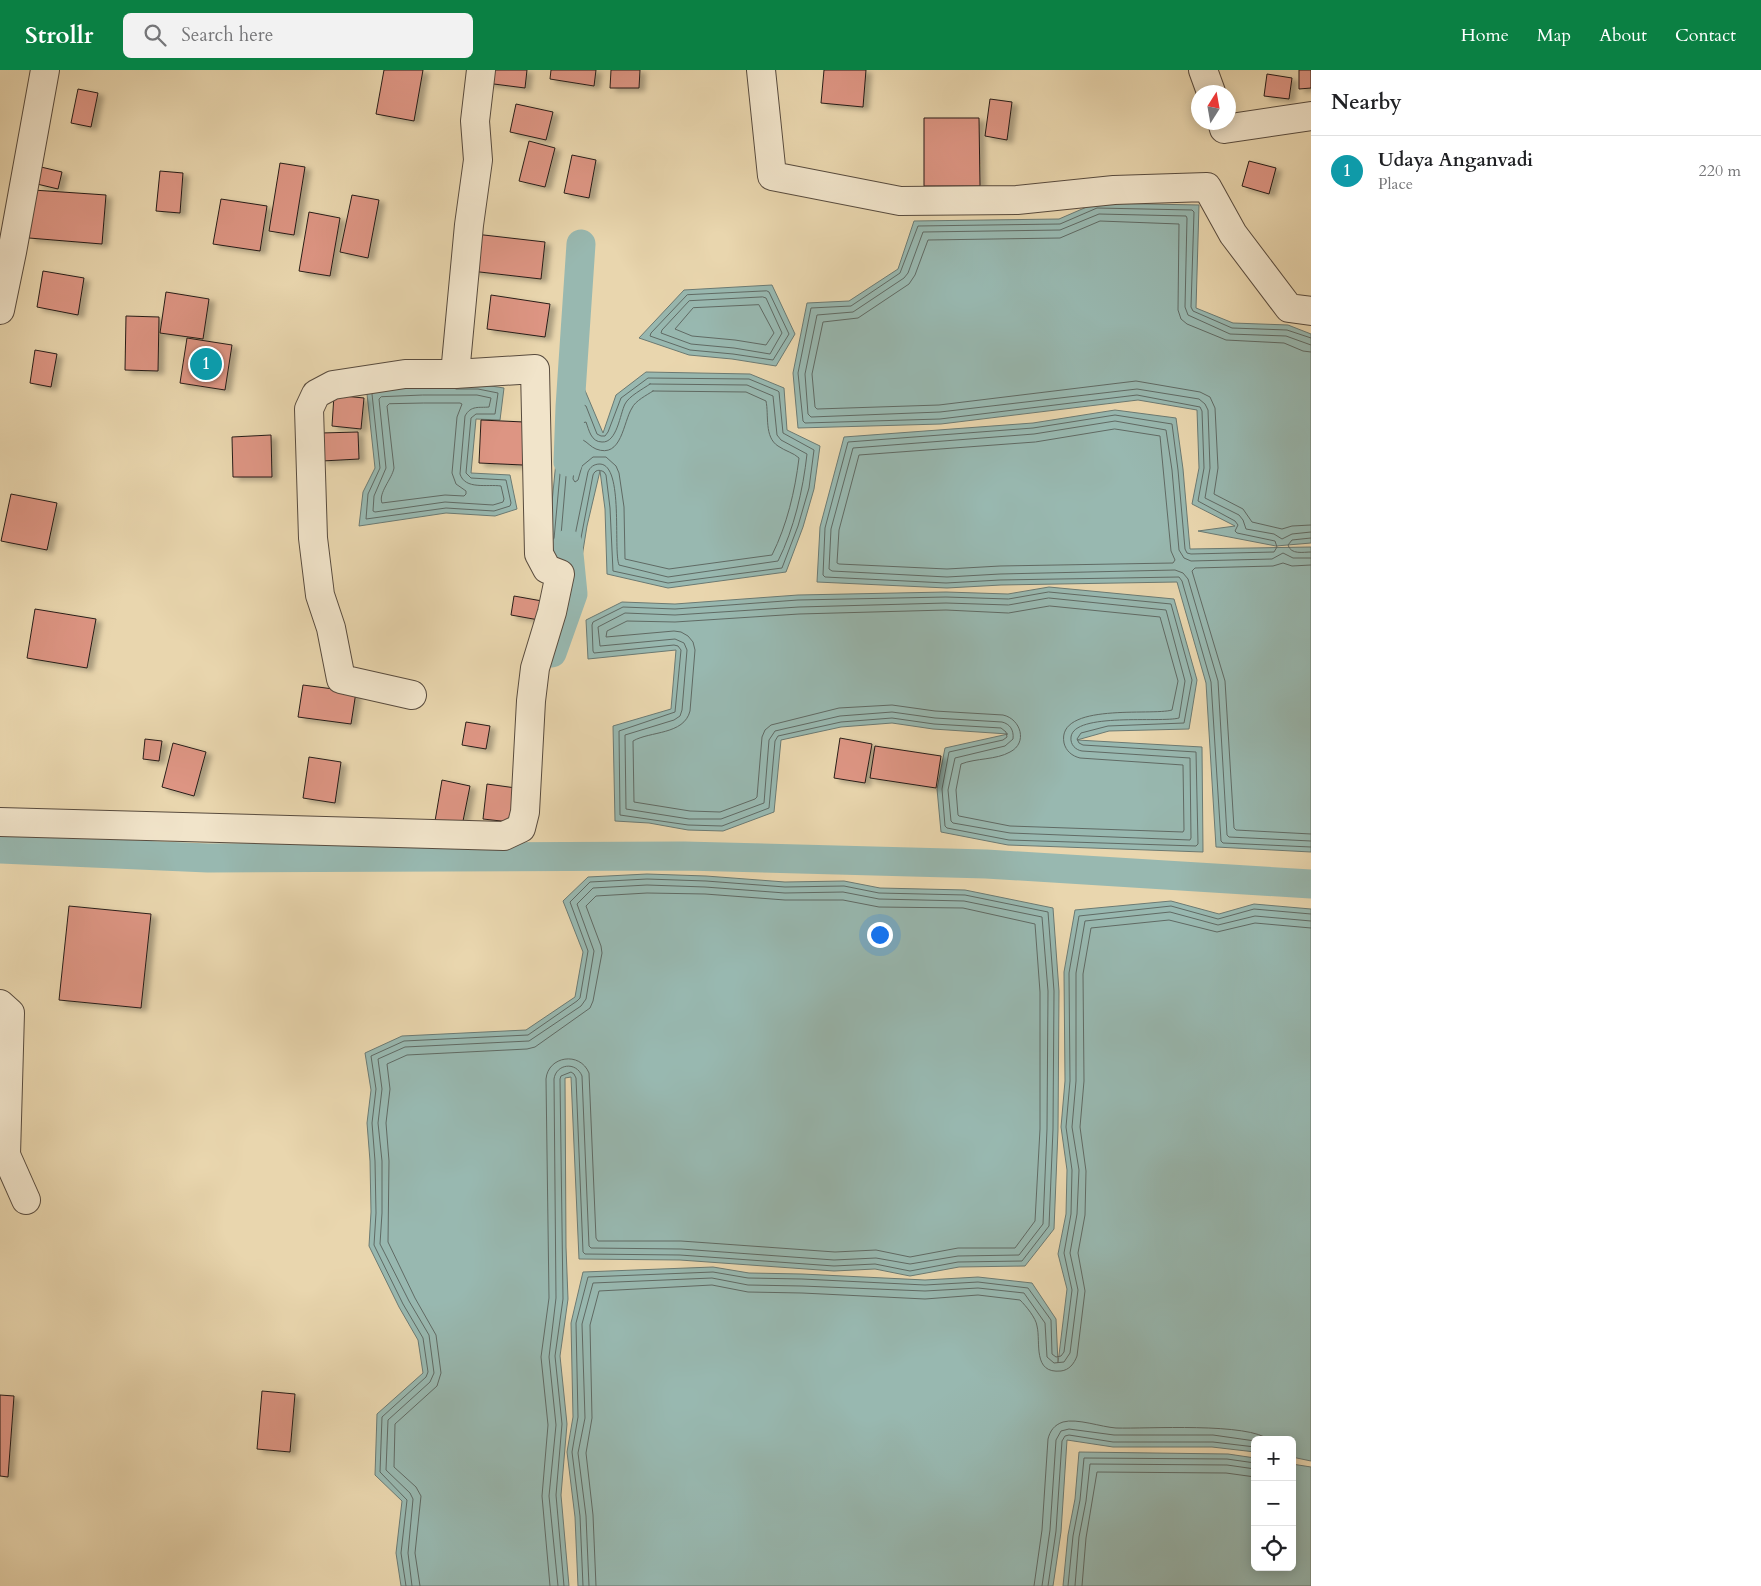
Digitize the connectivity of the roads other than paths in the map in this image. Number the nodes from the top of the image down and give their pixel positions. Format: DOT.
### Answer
graph roads {
  1 [pos="45,70"];
  2 [pos="481,70"];
  3 [pos="760,70"];
  4 [pos="1203,70"];
  5 [pos="1208,85"];
  6 [pos="1311,116"];
  7 [pos="1236,127"];
  8 [pos="0,310"];
  9 [pos="1311,311"];
  10 [pos="455,374"];
  11 [pos="412,695"];
  12 [pos="0,822"];
  13 [pos="0,1004"];
  14 [pos="3,1155"];
  15 [pos="26,1200"];
  1 -- 8 [label="street"];
  2 -- 10 [label="street"];
  3 -- 9 [label="street"];
  4 -- 5 [label="street"];
  6 -- 7 [label="street"];
  10 -- 11 [label="street"];
  10 -- 12 [label="street"];
  13 -- 14 [label="street"];
  14 -- 15 [label="street"];
}
